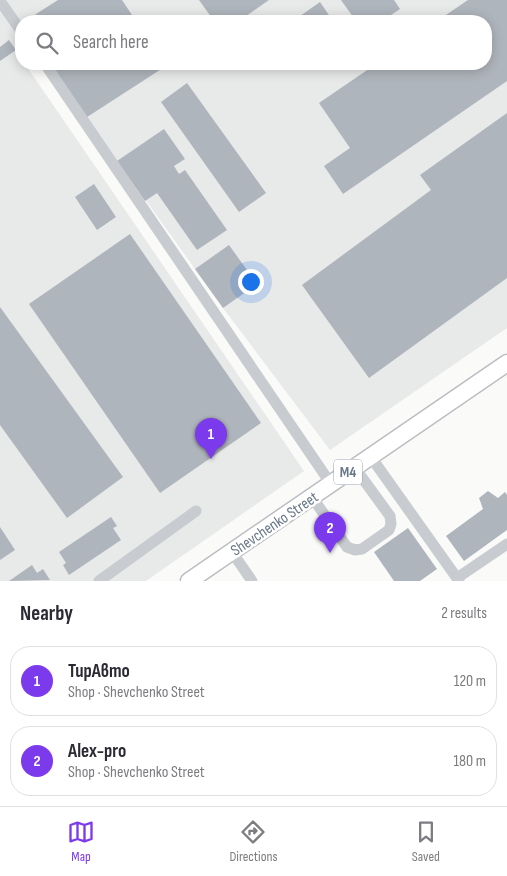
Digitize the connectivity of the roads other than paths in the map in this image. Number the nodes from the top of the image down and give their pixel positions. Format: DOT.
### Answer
graph roads {
  1 [pos="0,1"];
  2 [pos="15,22"];
  3 [pos="49,70"];
  4 [pos="507,363"];
  5 [pos="371,456"];
  6 [pos="355,468"];
  7 [pos="331,484"];
  8 [pos="312,497"];
  9 [pos="196,511"];
  10 [pos="507,544"];
  11 [pos="232,552"];
  12 [pos="458,580"];
  13 [pos="99,581"];
  14 [pos="189,581"];
  15 [pos="252,581"];
  1 -- 2 [label="street"];
  3 -- 7 [label="street"];
  4 -- 5 [label="highway, Shevchenko Street / M4"];
  5 -- 6 [label="highway, Shevchenko Street / M4"];
  5 -- 12 [label="street"];
  6 -- 7 [label="highway, Shevchenko Street / M4"];
  6 -- 8 [label="street"];
  7 -- 8 [label="highway, Shevchenko Street / M4"];
  8 -- 11 [label="highway, Shevchenko Street / M4"];
  9 -- 13 [label="street"];
  10 -- 12 [label="street"];
  11 -- 14 [label="highway, Shevchenko Street / M4"];
  11 -- 15 [label="street"];
}
